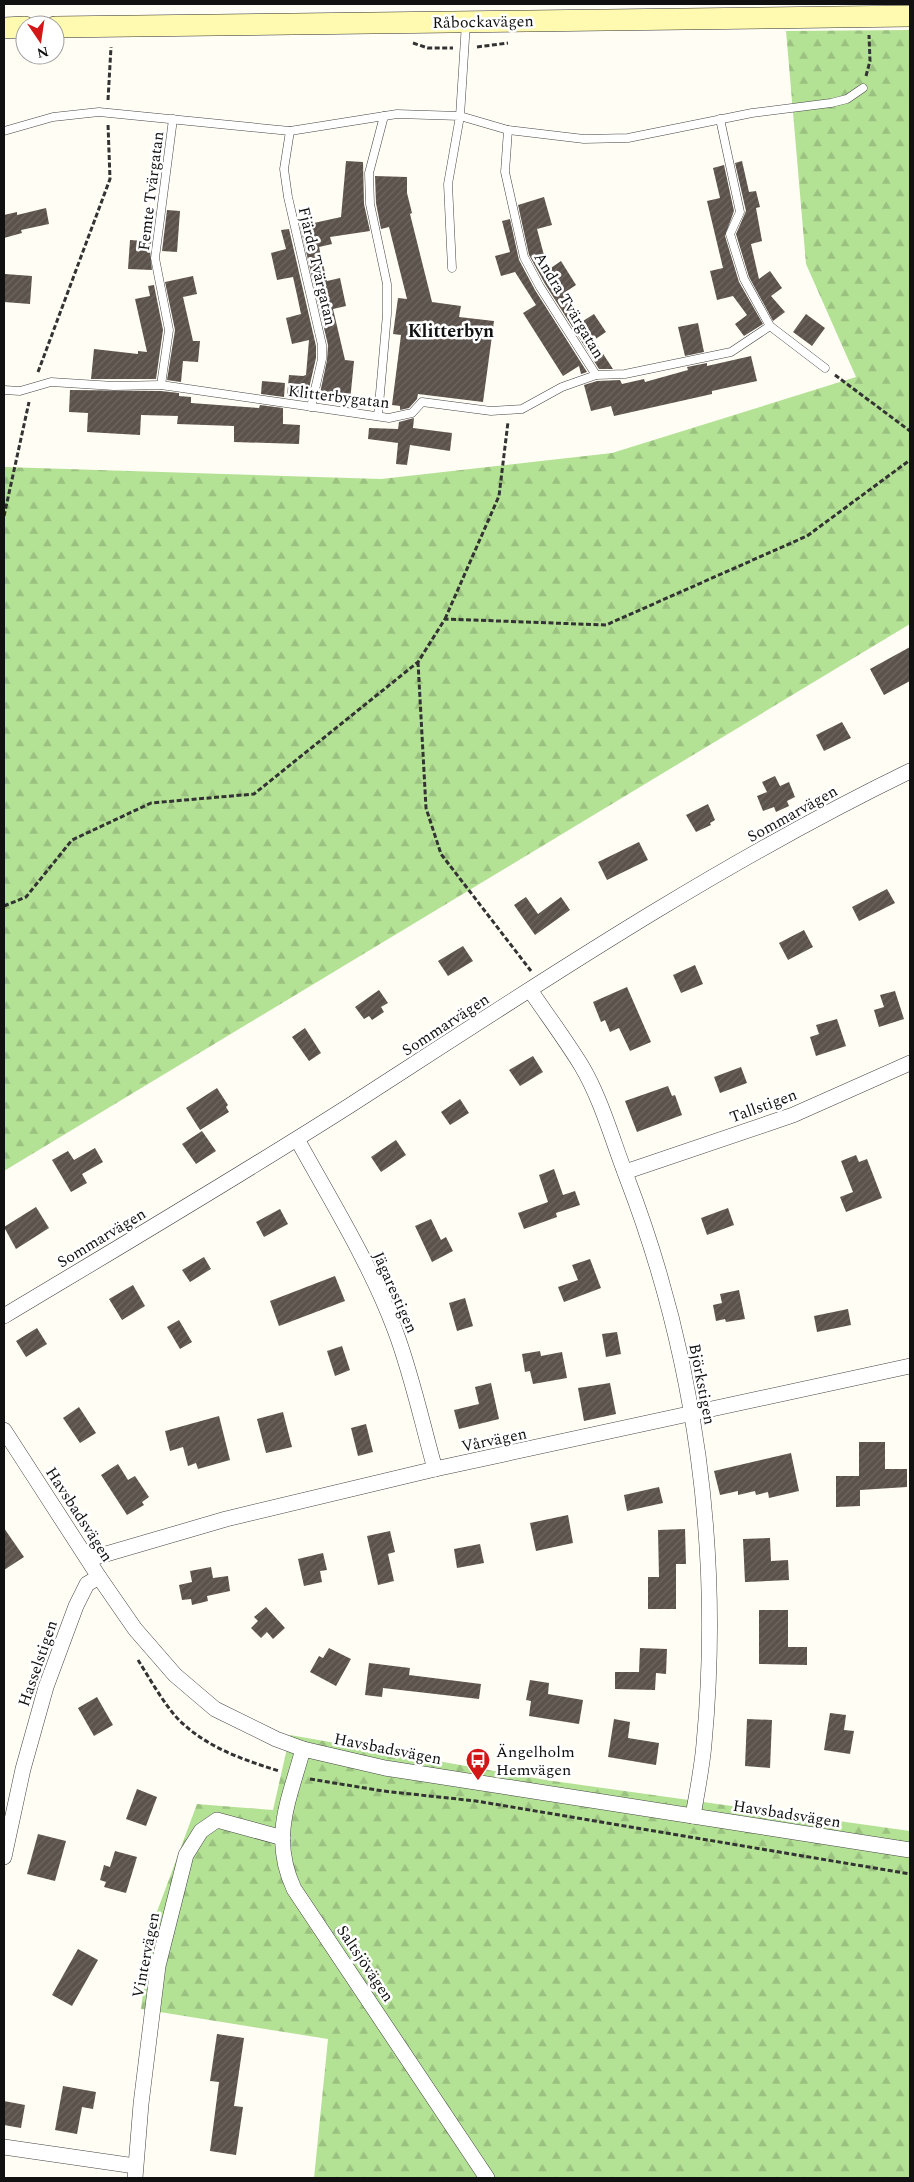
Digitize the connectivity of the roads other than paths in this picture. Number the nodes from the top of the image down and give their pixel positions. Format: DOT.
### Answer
graph roads {
  1 [pos="910,16"];
  2 [pos="466,21"];
  3 [pos="65,27"];
  4 [pos="863,88"];
  5 [pos="384,116"];
  6 [pos="460,116"];
  7 [pos="173,119"];
  8 [pos="720,119"];
  9 [pos="4,130"];
  10 [pos="290,130"];
  11 [pos="508,130"];
  12 [pos="452,268"];
  13 [pos="770,326"];
  14 [pos="825,368"];
  15 [pos="596,375"];
  16 [pos="161,385"];
  17 [pos="4,390"];
  18 [pos="311,407"];
  19 [pos="378,416"];
  20 [pos="910,770"];
  21 [pos="535,987"];
  22 [pos="910,1063"];
  23 [pos="297,1139"];
  24 [pos="625,1172"];
  25 [pos="4,1316"];
  26 [pos="910,1366"];
  27 [pos="693,1413"];
  28 [pos="4,1430"];
  29 [pos="435,1469"];
  30 [pos="89,1559"];
  31 [pos="99,1577"];
  32 [pos="303,1749"];
  33 [pos="694,1816"];
  34 [pos="283,1838"];
  35 [pos="910,1850"];
  36 [pos="4,1858"];
  37 [pos="4,2147"];
  38 [pos="135,2172"];
  39 [pos="487,2178"];
  1 -- 2 [label="street, Råbockavägen"];
  2 -- 3 [label="street, Råbockavägen"];
  2 -- 6 [label="lane"];
  4 -- 8 [label="lane"];
  5 -- 6 [label="lane"];
  5 -- 10 [label="lane"];
  5 -- 19 [label="lane"];
  6 -- 11 [label="lane"];
  6 -- 12 [label="lane"];
  7 -- 9 [label="lane"];
  7 -- 10 [label="lane"];
  7 -- 16 [label="lane, Femte Tvärgatan"];
  8 -- 11 [label="lane"];
  8 -- 13 [label="lane"];
  10 -- 18 [label="lane, Fjärde Tvärgatan"];
  11 -- 15 [label="lane, Andra Tvärgatan"];
  13 -- 14 [label="lane"];
  13 -- 15 [label="lane, Klitterbygatan"];
  15 -- 19 [label="lane, Klitterbygatan"];
  16 -- 17 [label="lane, Klitterbygatan"];
  16 -- 18 [label="lane, Klitterbygatan"];
  18 -- 19 [label="lane, Klitterbygatan"];
  20 -- 21 [label="street, Sommarvägen"];
  21 -- 23 [label="street, Sommarvägen"];
  21 -- 24 [label="street, Björkstigen"];
  22 -- 24 [label="street, Tallstigen"];
  23 -- 25 [label="street, Sommarvägen"];
  23 -- 29 [label="street, Jägarestigen"];
  24 -- 27 [label="street, Björkstigen"];
  26 -- 27 [label="street, Vårvägen"];
  27 -- 29 [label="street, Vårvägen"];
  27 -- 33 [label="street, Björkstigen"];
  28 -- 30 [label="street, Havsbadsvägen"];
  29 -- 30 [label="street, Vårvägen"];
  30 -- 31 [label="street, Havsbadsvägen"];
  31 -- 32 [label="street, Havsbadsvägen"];
  31 -- 36 [label="street, Hasselstigen"];
  32 -- 33 [label="street, Havsbadsvägen"];
  32 -- 34 [label="street, Saltsjövägen"];
  33 -- 35 [label="street, Havsbadsvägen"];
  34 -- 38 [label="street, Vintervägen"];
  34 -- 39 [label="street, Saltsjövägen"];
  37 -- 38 [label="street"];
}
